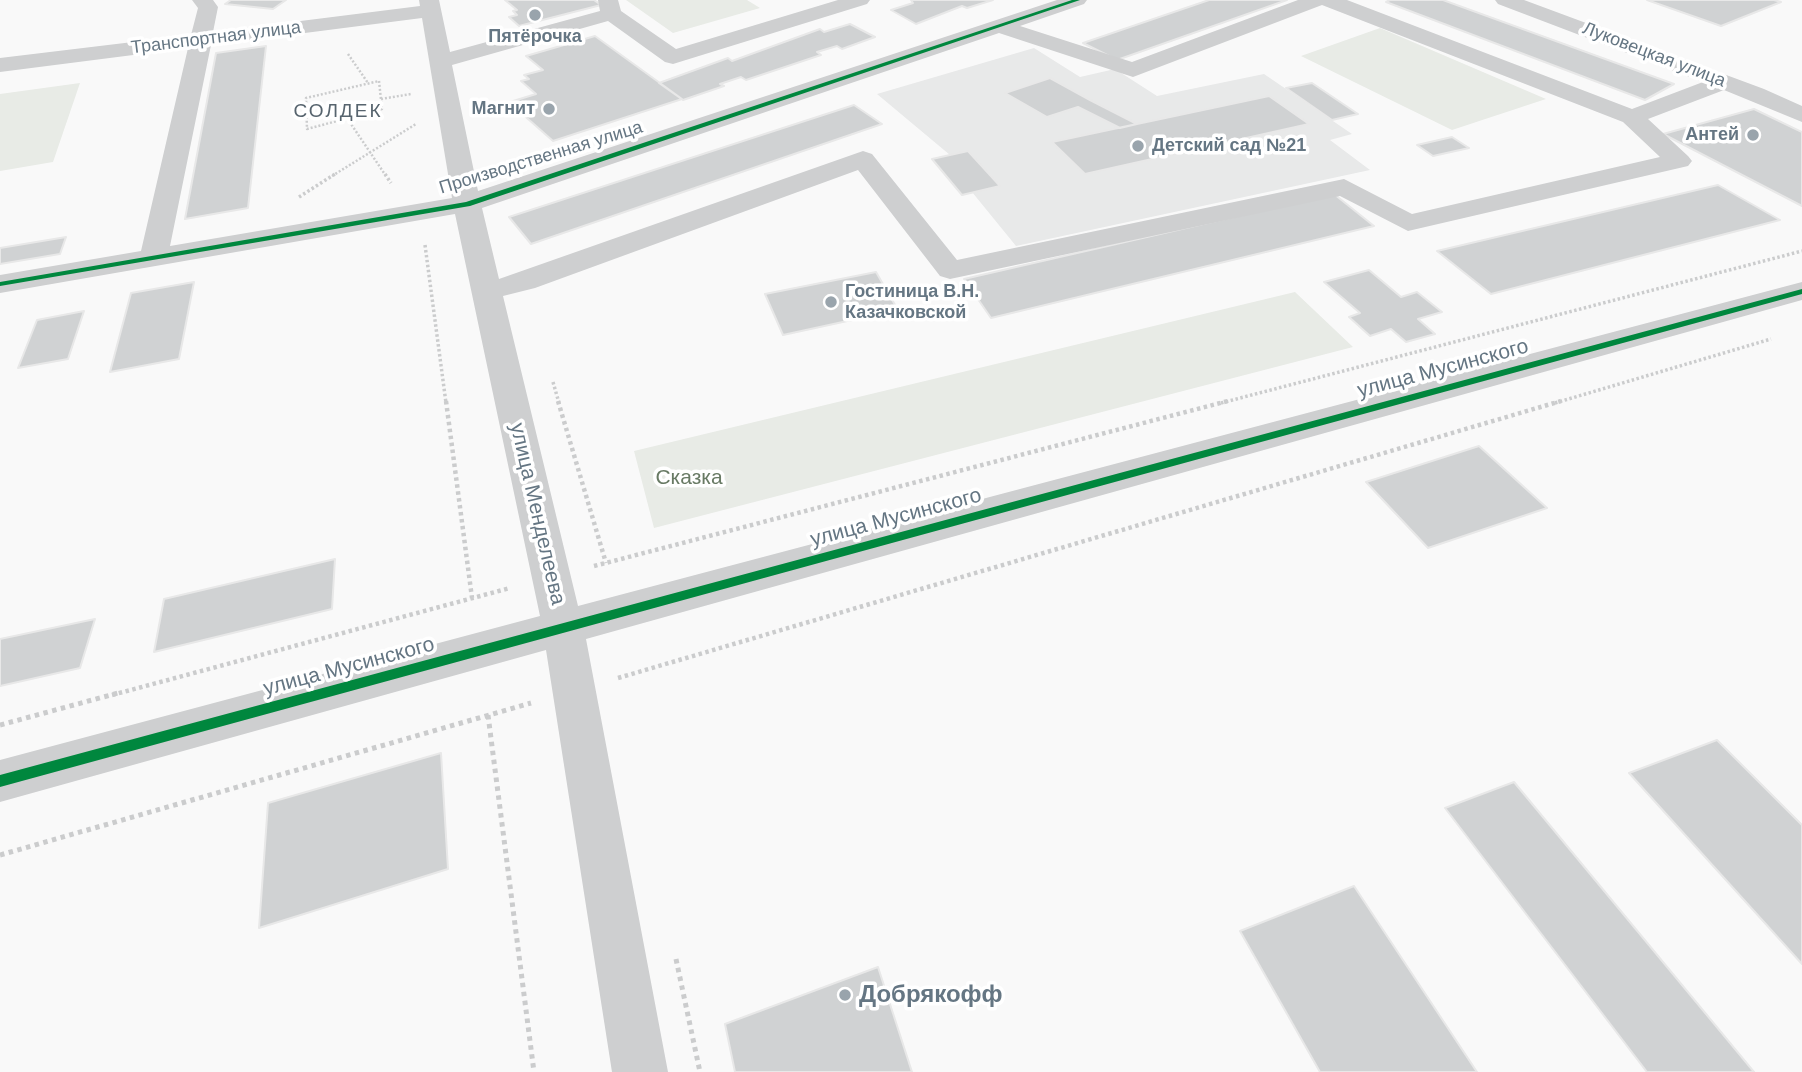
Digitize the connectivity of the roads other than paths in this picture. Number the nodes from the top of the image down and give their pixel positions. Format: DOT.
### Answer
graph roads {
  1 [pos="202,0"];
  2 [pos="860,0"];
  3 [pos="1077,0"];
  4 [pos="1317,0"];
  5 [pos="1328,0"];
  6 [pos="1505,0"];
  7 [pos="430,6"];
  8 [pos="610,7"];
  9 [pos="998,26"];
  10 [pos="198,40"];
  11 [pos="442,61"];
  12 [pos="0,65"];
  13 [pos="1724,82"];
  14 [pos="1802,115"];
  15 [pos="1632,117"];
  16 [pos="467,204"];
  17 [pos="154,257"];
  18 [pos="0,284"];
  19 [pos="486,291"];
  20 [pos="1802,291"];
  21 [pos="562,629"];
  22 [pos="0,781"];
  23 [pos="640,1072"];
  1 -- 10 [label="street"];
  2 -- 8 [label="street"];
  3 -- 9 [label="street, Производственная улица"];
  4 -- 9 [label="street"];
  5 -- 15 [label="street"];
  6 -- 13 [label="street, Луковецкая улица"];
  7 -- 10 [label="street, Транспортная улица"];
  7 -- 11 [label="street, улица Менделеева"];
  8 -- 11 [label="street"];
  9 -- 16 [label="street, Производственная улица"];
  10 -- 12 [label="street, Транспортная улица"];
  10 -- 17 [label="street"];
  11 -- 16 [label="street, улица Менделеева"];
  13 -- 14 [label="street, Луковецкая улица"];
  13 -- 15 [label="street"];
  15 -- 19 [label="street"];
  16 -- 17 [label="street, Производственная улица"];
  16 -- 19 [label="street, улица Менделеева"];
  17 -- 18 [label="street, Производственная улица"];
  19 -- 21 [label="street, улица Менделеева"];
  20 -- 21 [label="street, улица Мусинского"];
  21 -- 22 [label="street, улица Мусинского"];
  21 -- 23 [label="street, улица Менделеева"];
}
